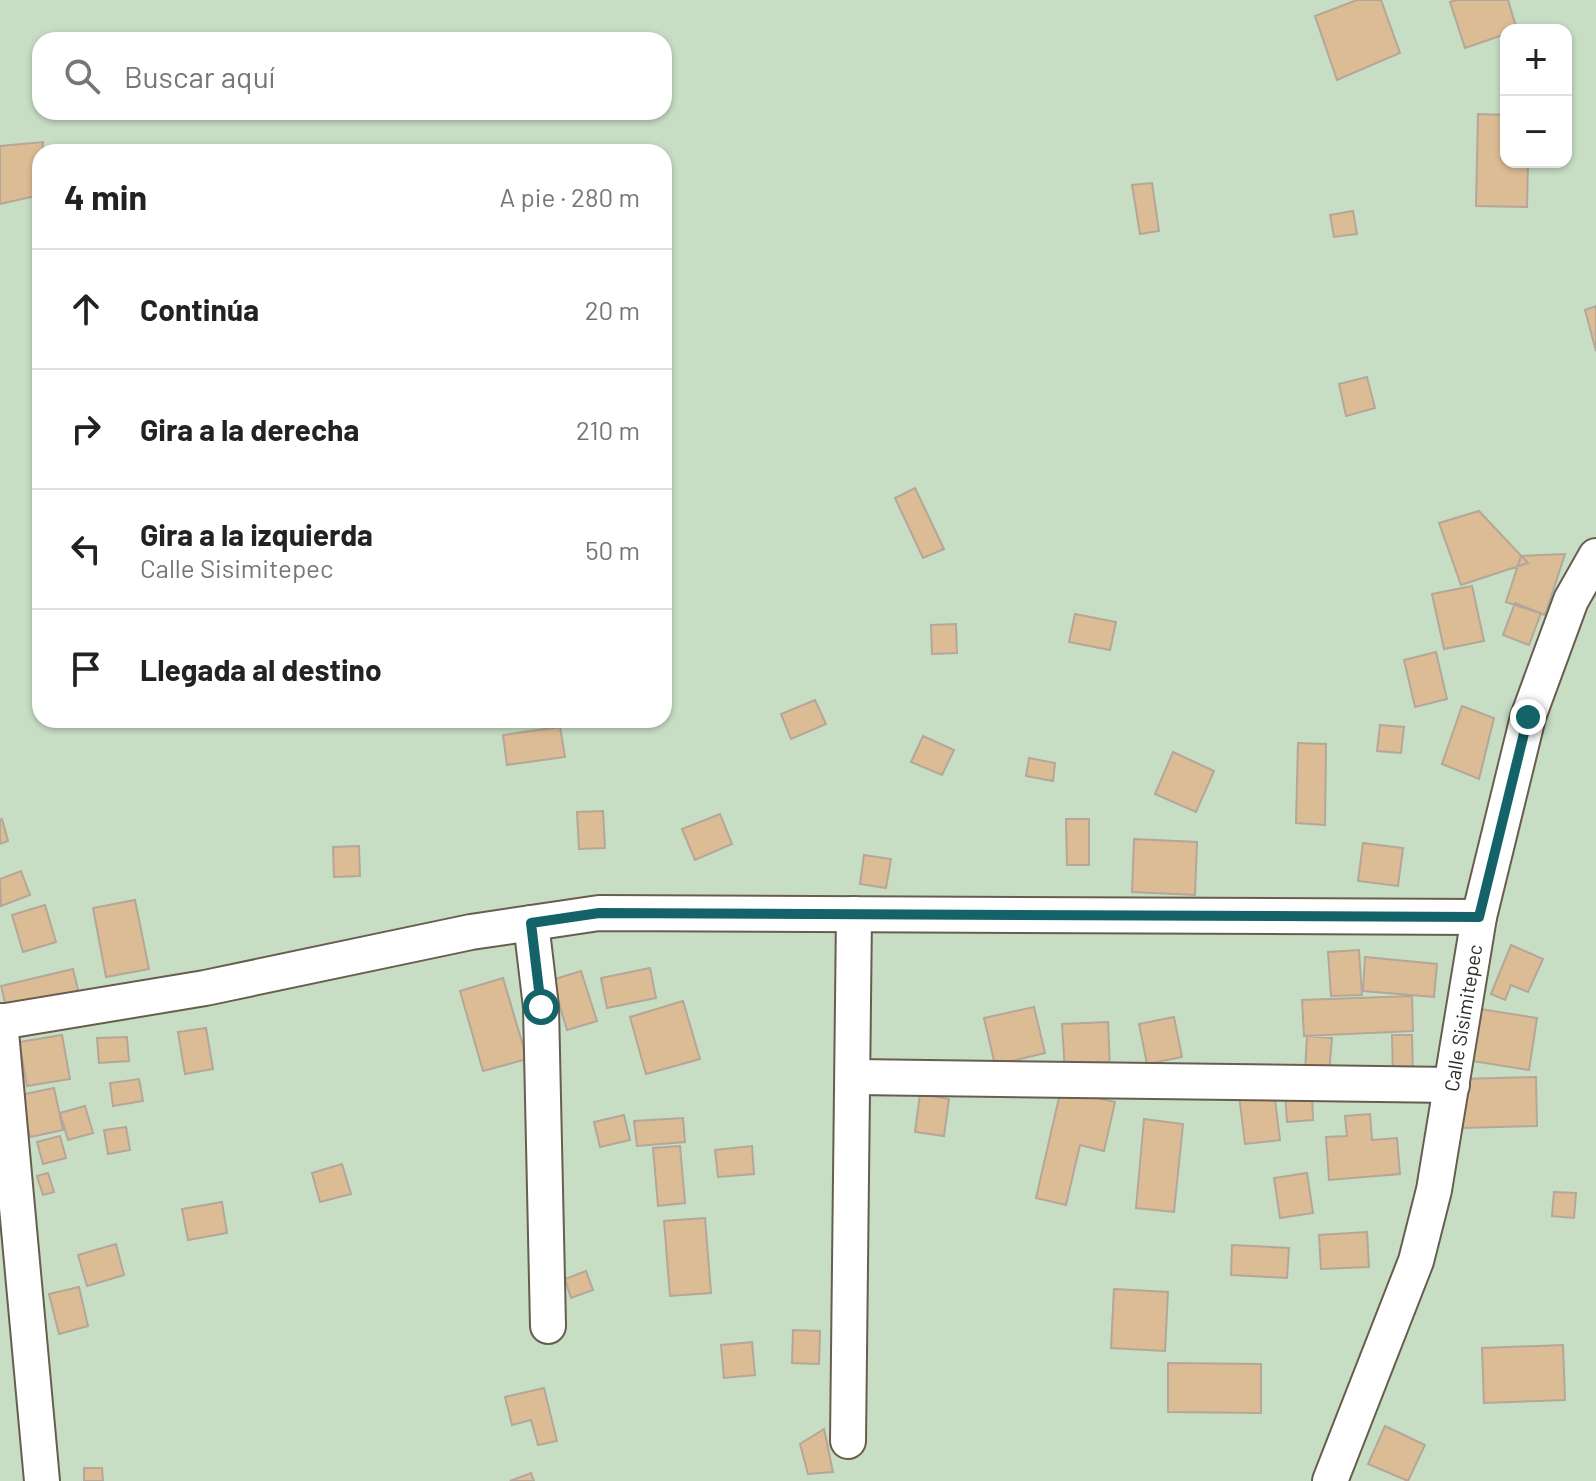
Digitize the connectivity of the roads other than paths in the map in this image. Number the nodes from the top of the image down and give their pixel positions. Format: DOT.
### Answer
graph roads {
  1 [pos="1596,556"];
  2 [pos="854,914"];
  3 [pos="1479,917"];
  4 [pos="531,923"];
  5 [pos="0,1022"];
  6 [pos="855,1077"];
  7 [pos="1452,1085"];
  8 [pos="548,1326"];
  9 [pos="848,1441"];
  10 [pos="42,1481"];
  11 [pos="1330,1481"];
  1 -- 3 [label="street, Calle Sisimitepec"];
  2 -- 3 [label="street"];
  2 -- 4 [label="street"];
  2 -- 6 [label="street"];
  3 -- 7 [label="street, Calle Sisimitepec"];
  4 -- 5 [label="street"];
  4 -- 8 [label="street"];
  5 -- 10 [label="street"];
  6 -- 7 [label="street"];
  6 -- 9 [label="street"];
  7 -- 11 [label="street, Calle Sisimitepec"];
}
